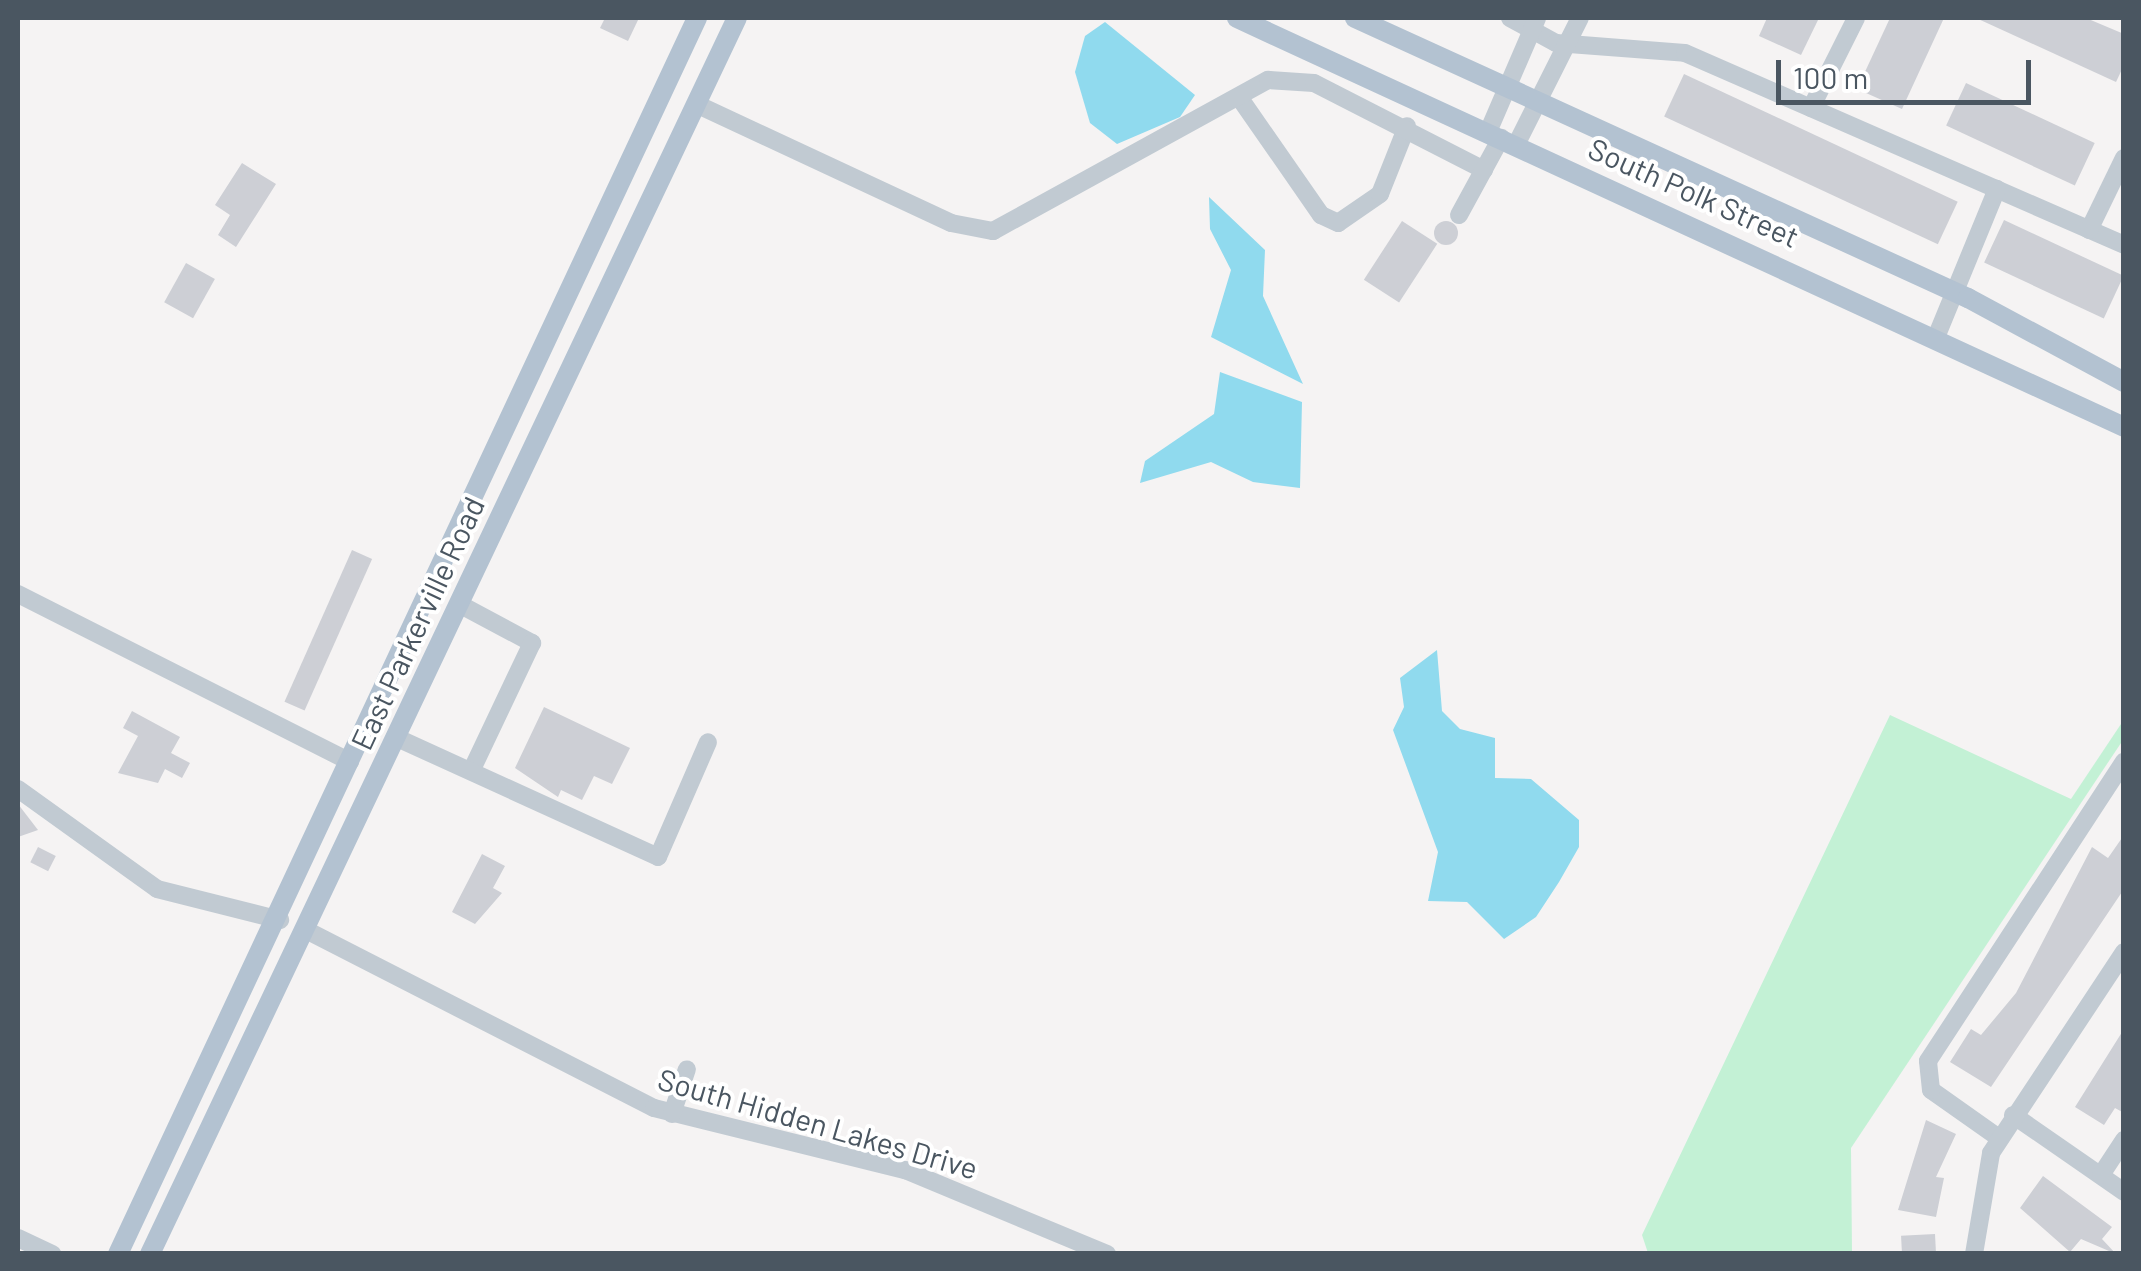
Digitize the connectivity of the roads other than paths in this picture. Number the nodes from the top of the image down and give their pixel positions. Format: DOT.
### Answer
graph roads {
  1 [pos="698,18"];
  2 [pos="738,18"];
  3 [pos="1237,18"];
  4 [pos="1355,18"];
  5 [pos="1510,18"];
  6 [pos="1580,18"];
  7 [pos="1856,18"];
  8 [pos="1534,24"];
  9 [pos="1566,44"];
  10 [pos="1509,88"];
  11 [pos="1239,98"];
  12 [pos="1538,101"];
  13 [pos="696,104"];
  14 [pos="1811,108"];
  15 [pos="1407,126"];
  16 [pos="1502,138"];
  17 [pos="2124,158"];
  18 [pos="1484,170"];
  19 [pos="1997,190"];
  20 [pos="1459,215"];
  21 [pos="2089,230"];
  22 [pos="2124,245"];
  23 [pos="1956,292"];
  24 [pos="1938,335"];
  25 [pos="2124,382"];
  26 [pos="522,396"];
  27 [pos="550,412"];
  28 [pos="2124,427"];
  29 [pos="18,594"];
  30 [pos="459,604"];
  31 [pos="368,725"];
  32 [pos="395,738"];
  33 [pos="708,742"];
  34 [pos="350,762"];
  35 [pos="2124,762"];
  36 [pos="473,767"];
  37 [pos="18,789"];
  38 [pos="280,920"];
  39 [pos="304,929"];
  40 [pos="2124,952"];
  41 [pos="687,1069"];
  42 [pos="672,1114"];
  43 [pos="2014,1115"];
  44 [pos="1999,1138"];
  45 [pos="2124,1140"];
  46 [pos="2101,1174"];
  47 [pos="2124,1192"];
  48 [pos="18,1238"];
  49 [pos="53,1254"];
  50 [pos="118,1254"];
  51 [pos="150,1254"];
  52 [pos="1107,1254"];
  53 [pos="1974,1254"];
  1 -- 26 [label="main road, East Parkerville Road"];
  2 -- 13 [label="main road, East Parkerville Road"];
  3 -- 16 [label="main road, South Polk Street"];
  4 -- 10 [label="main road, South Polk Street"];
  5 -- 8 [label="street"];
  6 -- 9 [label="street"];
  7 -- 14 [label="street"];
  8 -- 9 [label="street"];
  8 -- 10 [label="street"];
  9 -- 12 [label="street"];
  9 -- 14 [label="street"];
  10 -- 12 [label="main road, South Polk Street"];
  10 -- 16 [label="street"];
  11 -- 13 [label="street"];
  11 -- 15 [label="street"];
  11 -- 15 [label="street"];
  12 -- 16 [label="street"];
  12 -- 23 [label="main road, South Polk Street"];
  13 -- 27 [label="main road, East Parkerville Road"];
  14 -- 19 [label="street"];
  15 -- 18 [label="street"];
  16 -- 18 [label="street"];
  16 -- 24 [label="main road, South Polk Street"];
  17 -- 21 [label="street"];
  18 -- 20 [label="street"];
  19 -- 21 [label="street"];
  19 -- 23 [label="street"];
  21 -- 22 [label="street"];
  23 -- 24 [label="street"];
  23 -- 25 [label="main road, South Polk Street"];
  24 -- 28 [label="main road, South Polk Street"];
  26 -- 27 [label="main road"];
  26 -- 31 [label="main road, East Parkerville Road"];
  27 -- 30 [label="main road, East Parkerville Road"];
  29 -- 34 [label="street"];
  30 -- 32 [label="main road, East Parkerville Road"];
  30 -- 36 [label="street"];
  31 -- 32 [label="main road"];
  31 -- 34 [label="main road, East Parkerville Road"];
  32 -- 36 [label="street"];
  32 -- 39 [label="main road, East Parkerville Road"];
  33 -- 36 [label="street"];
  34 -- 38 [label="main road, East Parkerville Road"];
  35 -- 44 [label="street"];
  37 -- 38 [label="street"];
  38 -- 39 [label="main road"];
  38 -- 50 [label="main road, East Parkerville Road"];
  39 -- 42 [label="street, South Hidden Lakes Drive"];
  39 -- 51 [label="main road, East Parkerville Road"];
  40 -- 43 [label="street"];
  41 -- 42 [label="street"];
  42 -- 52 [label="street, South Hidden Lakes Drive"];
  43 -- 44 [label="street"];
  43 -- 46 [label="street"];
  44 -- 53 [label="street"];
  45 -- 46 [label="street"];
  46 -- 47 [label="street"];
  48 -- 49 [label="street"];
}
